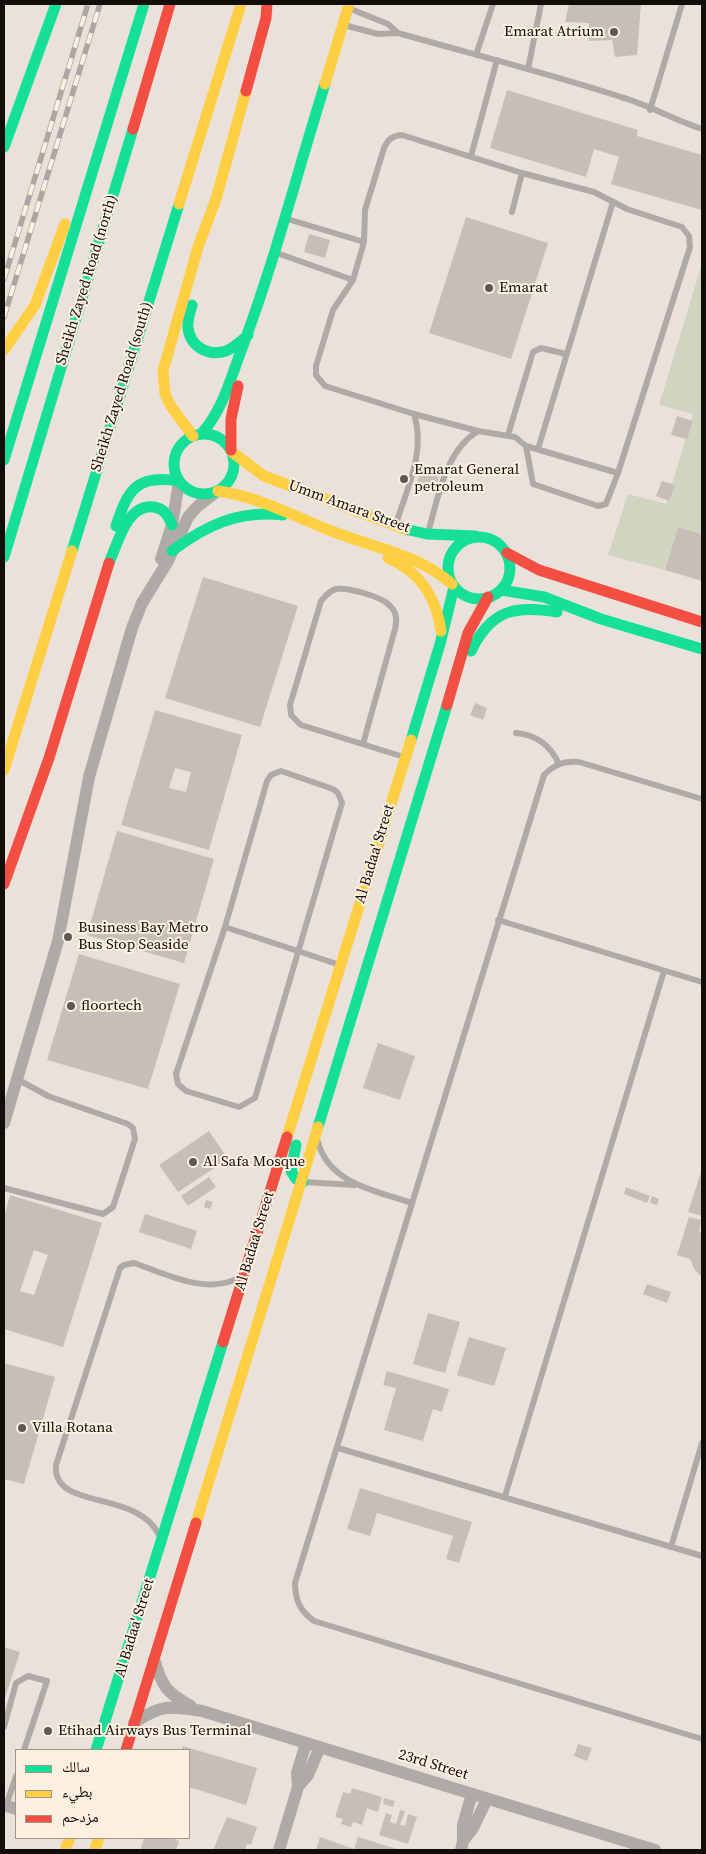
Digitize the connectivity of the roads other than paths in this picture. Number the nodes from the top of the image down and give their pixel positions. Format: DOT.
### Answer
graph roads {
  1 [pos="56,4"];
  2 [pos="144,4"];
  3 [pos="170,4"];
  4 [pos="241,4"];
  5 [pos="267,4"];
  6 [pos="493,4"];
  7 [pos="541,4"];
  8 [pos="682,4"];
  9 [pos="348,6"];
  10 [pos="343,25"];
  11 [pos="398,33"];
  12 [pos="476,55"];
  13 [pos="496,60"];
  14 [pos="528,69"];
  15 [pos="650,110"];
  16 [pos="702,129"];
  17 [pos="4,147"];
  18 [pos="471,156"];
  19 [pos="522,173"];
  20 [pos="85,195"];
  21 [pos="613,202"];
  22 [pos="512,212"];
  23 [pos="283,218"];
  24 [pos="364,242"];
  25 [pos="198,247"];
  26 [pos="273,252"];
  27 [pos="353,280"];
  28 [pos="248,335"];
  29 [pos="4,350"];
  30 [pos="566,354"];
  31 [pos="414,414"];
  32 [pos="478,431"];
  33 [pos="198,435"];
  34 [pos="508,435"];
  35 [pos="526,446"];
  36 [pos="538,449"];
  37 [pos="231,451"];
  38 [pos="4,460"];
  39 [pos="618,473"];
  40 [pos="179,481"];
  41 [pos="217,491"];
  42 [pos="301,519"];
  43 [pos="172,525"];
  44 [pos="395,526"];
  45 [pos="336,532"];
  46 [pos="427,534"];
  47 [pos="475,536"];
  48 [pos="172,551"];
  49 [pos="508,553"];
  50 [pos="4,557"];
  51 [pos="106,571"];
  52 [pos="156,580"];
  53 [pos="453,585"];
  54 [pos="501,590"];
  55 [pos="488,597"];
  56 [pos="601,619"];
  57 [pos="702,622"];
  58 [pos="440,644"];
  59 [pos="702,649"];
  60 [pos="449,700"];
  61 [pos="516,733"];
  62 [pos="363,744"];
  63 [pos="404,757"];
  64 [pos="559,764"];
  65 [pos="4,770"];
  66 [pos="702,799"];
  67 [pos="4,884"];
  68 [pos="498,920"];
  69 [pos="225,927"];
  70 [pos="297,951"];
  71 [pos="341,966"];
  72 [pos="664,971"];
  73 [pos="702,982"];
  74 [pos="18,1079"];
  75 [pos="302,1091"];
  76 [pos="4,1123"];
  77 [pos="316,1135"];
  78 [pos="302,1182"];
  79 [pos="360,1186"];
  80 [pos="4,1188"];
  81 [pos="412,1203"];
  82 [pos="245,1273"];
  83 [pos="702,1443"];
  84 [pos="338,1448"];
  85 [pos="505,1496"];
  86 [pos="162,1542"];
  87 [pos="671,1547"];
  88 [pos="702,1556"];
  89 [pos="154,1659"];
  90 [pos="202,1711"];
  91 [pos="134,1723"];
  92 [pos="4,1727"];
  93 [pos="702,1739"];
  94 [pos="306,1743"];
  95 [pos="320,1748"];
  96 [pos="24,1749"];
  97 [pos="96,1749"];
  98 [pos="126,1749"];
  99 [pos="15,1780"];
  100 [pos="298,1787"];
  101 [pos="472,1794"];
  102 [pos="487,1799"];
  103 [pos="9,1807"];
  104 [pos="69,1839"];
  105 [pos="462,1846"];
  106 [pos="63,1850"];
  107 [pos="279,1850"];
  108 [pos="655,1850"];
  1 -- 17 [label="main road"];
  2 -- 20 [label="main road"];
  3 -- 50 [label="main road, Sheikh Zayed Road (north)"];
  4 -- 65 [label="main road, Sheikh Zayed Road (south)"];
  5 -- 25 [label="main road"];
  6 -- 12 [label="lane"];
  7 -- 14 [label="lane"];
  8 -- 15 [label="lane"];
  9 -- 10 [label="main road"];
  9 -- 11 [label="lane"];
  10 -- 11 [label="lane"];
  10 -- 23 [label="main road"];
  11 -- 12 [label="lane"];
  12 -- 13 [label="lane"];
  13 -- 14 [label="lane"];
  13 -- 18 [label="lane"];
  14 -- 15 [label="lane"];
  15 -- 16 [label="lane"];
  18 -- 19 [label="lane"];
  18 -- 24 [label="lane"];
  19 -- 21 [label="lane"];
  19 -- 22 [label="lane"];
  20 -- 29 [label="main road"];
  20 -- 38 [label="main road"];
  21 -- 30 [label="lane"];
  21 -- 39 [label="lane"];
  23 -- 24 [label="lane"];
  23 -- 26 [label="main road"];
  24 -- 27 [label="lane"];
  25 -- 28 [label="main road"];
  25 -- 33 [label="main road"];
  26 -- 27 [label="lane"];
  26 -- 28 [label="main road"];
  27 -- 31 [label="lane"];
  28 -- 33 [label="main road"];
  28 -- 37 [label="main road"];
  30 -- 34 [label="lane"];
  30 -- 36 [label="lane"];
  31 -- 32 [label="lane"];
  31 -- 44 [label="lane"];
  32 -- 34 [label="lane"];
  32 -- 46 [label="lane"];
  33 -- 37 [label="main road"];
  33 -- 40 [label="main road"];
  34 -- 35 [label="lane"];
  35 -- 36 [label="lane"];
  35 -- 39 [label="lane"];
  36 -- 39 [label="lane"];
  37 -- 41 [label="main road"];
  37 -- 44 [label="main road, Umm Amara Street"];
  40 -- 41 [label="main road"];
  40 -- 43 [label="street"];
  40 -- 51 [label="main road"];
  41 -- 42 [label="main road, Umm Amara Street"];
  41 -- 48 [label="street"];
  42 -- 45 [label="main road, Umm Amara Street"];
  42 -- 48 [label="main road"];
  43 -- 51 [label="main road"];
  43 -- 52 [label="street"];
  44 -- 46 [label="main road, Umm Amara Street"];
  45 -- 53 [label="main road, Umm Amara Street"];
  45 -- 58 [label="main road"];
  46 -- 47 [label="main road, Umm Amara Street"];
  47 -- 49 [label="main road"];
  47 -- 53 [label="main road"];
  48 -- 52 [label="street"];
  49 -- 54 [label="main road"];
  49 -- 57 [label="main road"];
  51 -- 67 [label="main road"];
  52 -- 74 [label="street"];
  53 -- 55 [label="main road"];
  53 -- 58 [label="main road, Al Badaa' Street"];
  54 -- 55 [label="main road"];
  54 -- 56 [label="main road"];
  55 -- 60 [label="main road, Al Badaa' Street"];
  56 -- 59 [label="main road"];
  56 -- 60 [label="main road"];
  58 -- 63 [label="main road, Al Badaa' Street"];
  60 -- 77 [label="main road, Al Badaa' Street"];
  61 -- 64 [label="lane"];
  62 -- 62 [label="lane"];
  62 -- 63 [label="lane"];
  63 -- 71 [label="main road, Al Badaa' Street"];
  64 -- 66 [label="lane"];
  64 -- 68 [label="lane"];
  68 -- 72 [label="lane"];
  68 -- 81 [label="lane"];
  69 -- 70 [label="lane"];
  69 -- 70 [label="lane"];
  69 -- 70 [label="lane"];
  70 -- 71 [label="lane"];
  71 -- 75 [label="main road, Al Badaa' Street"];
  72 -- 73 [label="lane"];
  72 -- 85 [label="lane"];
  74 -- 76 [label="street"];
  74 -- 80 [label="lane"];
  75 -- 78 [label="main road"];
  75 -- 82 [label="main road, Al Badaa' Street"];
  77 -- 78 [label="main road, Al Badaa' Street"];
  77 -- 79 [label="lane"];
  78 -- 79 [label="lane"];
  78 -- 89 [label="main road, Al Badaa' Street"];
  79 -- 81 [label="lane"];
  81 -- 84 [label="lane"];
  82 -- 86 [label="main road, Al Badaa' Street"];
  82 -- 86 [label="lane"];
  83 -- 87 [label="lane"];
  84 -- 85 [label="lane"];
  84 -- 93 [label="lane"];
  85 -- 87 [label="lane"];
  86 -- 97 [label="main road, Al Badaa' Street"];
  87 -- 88 [label="lane"];
  89 -- 90 [label="street, 23rd Street"];
  89 -- 91 [label="main road, Al Badaa' Street"];
  90 -- 91 [label="street, 23rd Street"];
  90 -- 94 [label="street, 23rd Street"];
  91 -- 98 [label="main road, Al Badaa' Street"];
  92 -- 96 [label="lane"];
  94 -- 95 [label="street, 23rd Street"];
  94 -- 100 [label="street"];
  95 -- 100 [label="street"];
  95 -- 101 [label="street, 23rd Street"];
  99 -- 103 [label="lane"];
  100 -- 107 [label="street"];
  101 -- 102 [label="street, 23rd Street"];
  101 -- 105 [label="street"];
  102 -- 105 [label="street"];
  102 -- 108 [label="street, 23rd Street"];
  104 -- 106 [label="main road"];
}
